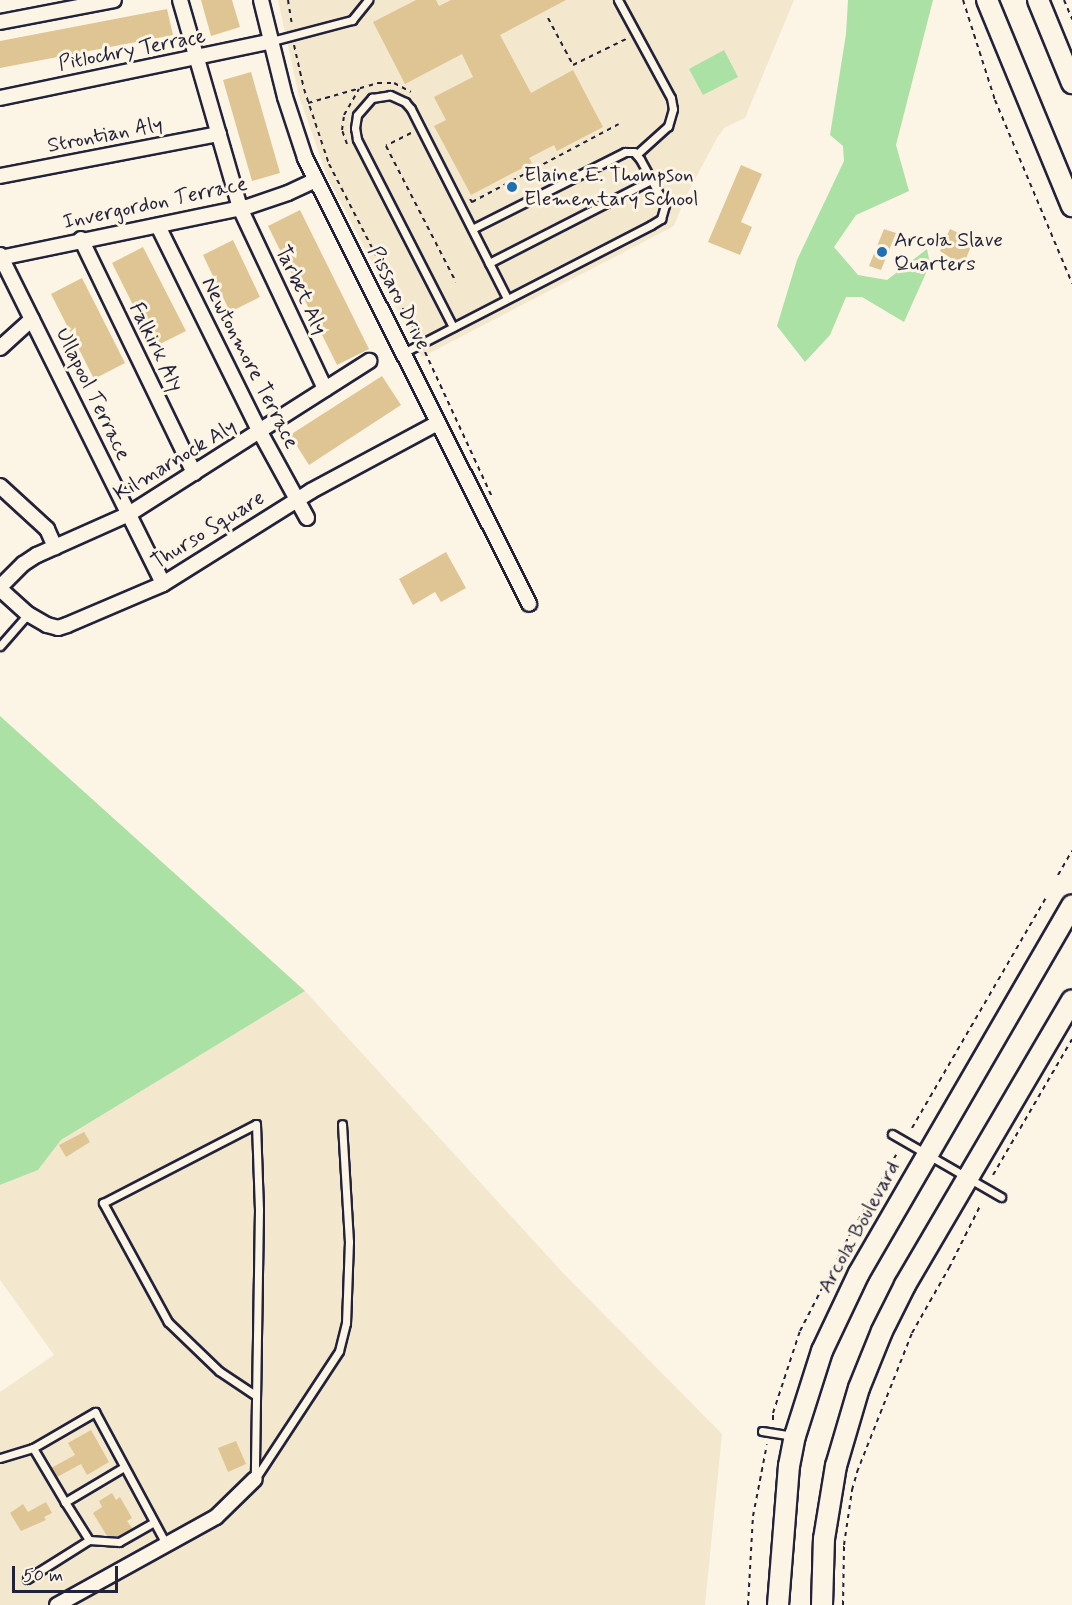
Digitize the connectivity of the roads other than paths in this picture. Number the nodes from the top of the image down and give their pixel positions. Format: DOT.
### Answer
graph roads {
  1 [pos="114,0"];
  2 [pos="180,0"];
  3 [pos="261,0"];
  4 [pos="368,0"];
  5 [pos="618,0"];
  6 [pos="987,0"];
  7 [pos="1038,0"];
  8 [pos="0,22"];
  9 [pos="272,41"];
  10 [pos="197,58"];
  11 [pos="1072,83"];
  12 [pos="0,98"];
  13 [pos="219,134"];
  14 [pos="637,154"];
  15 [pos="0,176"];
  16 [pos="316,180"];
  17 [pos="651,180"];
  18 [pos="1072,206"];
  19 [pos="240,208"];
  20 [pos="158,226"];
  21 [pos="472,229"];
  22 [pos="81,239"];
  23 [pos="1,257"];
  24 [pos="489,263"];
  25 [pos="507,298"];
  26 [pos="32,319"];
  27 [pos="453,327"];
  28 [pos="0,348"];
  29 [pos="403,353"];
  30 [pos="369,361"];
  31 [pos="325,389"];
  32 [pos="438,423"];
  33 [pos="260,432"];
  34 [pos="194,473"];
  35 [pos="0,486"];
  36 [pos="297,499"];
  37 [pos="129,514"];
  38 [pos="307,518"];
  39 [pos="55,547"];
  40 [pos="163,584"];
  41 [pos="0,588"];
  42 [pos="529,604"];
  43 [pos="28,615"];
  44 [pos="0,646"];
  45 [pos="1072,905"];
  46 [pos="1072,1000"];
  47 [pos="342,1124"];
  48 [pos="892,1134"];
  49 [pos="927,1154"];
  50 [pos="968,1178"];
  51 [pos="1001,1197"];
  52 [pos="255,1395"];
  53 [pos="762,1431"];
  54 [pos="795,1437"];
  55 [pos="33,1448"];
  56 [pos="0,1458"];
  57 [pos="124,1467"];
  58 [pos="255,1479"];
  59 [pos="65,1502"];
  60 [pos="154,1522"];
  61 [pos="89,1540"];
  62 [pos="166,1544"];
  63 [pos="27,1579"];
  64 [pos="57,1605"];
  65 [pos="778,1605"];
  66 [pos="822,1605"];
  1 -- 8 [label="street"];
  2 -- 10 [label="street, Tarbet Aly"];
  3 -- 9 [label="street, Pissaro Drive"];
  4 -- 9 [label="lane"];
  5 -- 14 [label="lane"];
  6 -- 18 [label="main road"];
  7 -- 11 [label="main road"];
  9 -- 10 [label="street, Pitlochry Terrace"];
  9 -- 16 [label="street, Pissaro Drive"];
  10 -- 12 [label="street, Pitlochry Terrace"];
  10 -- 13 [label="street, Tarbet Aly"];
  13 -- 15 [label="street, Strontian Aly"];
  13 -- 19 [label="street, Tarbet Aly"];
  14 -- 17 [label="lane"];
  14 -- 21 [label="lane"];
  16 -- 19 [label="street, Invergordon Terrace"];
  16 -- 29 [label="street, Pissaro Drive"];
  17 -- 24 [label="lane"];
  17 -- 25 [label="lane"];
  19 -- 20 [label="street, Invergordon Terrace"];
  19 -- 31 [label="street, Tarbet Aly"];
  20 -- 22 [label="street, Invergordon Terrace"];
  20 -- 33 [label="street, Newtonmore Terrace"];
  21 -- 24 [label="lane"];
  21 -- 27 [label="lane"];
  22 -- 23 [label="street, Invergordon Terrace"];
  22 -- 34 [label="street, Falkirk Aly"];
  23 -- 26 [label="street, Ullapool Terrace"];
  24 -- 25 [label="lane"];
  25 -- 27 [label="lane"];
  26 -- 28 [label="street"];
  26 -- 37 [label="street, Ullapool Terrace"];
  27 -- 29 [label="lane"];
  29 -- 32 [label="street, Pissaro Drive"];
  30 -- 31 [label="street, Kilmarnock Aly"];
  31 -- 33 [label="street, Kilmarnock Aly"];
  32 -- 36 [label="street, Thurso Square"];
  32 -- 42 [label="street, Pissaro Drive"];
  33 -- 34 [label="street, Kilmarnock Aly"];
  33 -- 36 [label="street, Newtonmore Terrace"];
  34 -- 37 [label="street, Kilmarnock Aly"];
  35 -- 39 [label="street"];
  36 -- 38 [label="street, Newtonmore Terrace"];
  36 -- 40 [label="street, Thurso Square"];
  37 -- 39 [label="street, Kilmarnock Aly"];
  37 -- 40 [label="street, Ullapool Terrace"];
  39 -- 41 [label="street, Kilmarnock Aly"];
  40 -- 43 [label="street, Thurso Square"];
  41 -- 43 [label="street, Thurso Square"];
  43 -- 44 [label="lane"];
  45 -- 49 [label="main road, Arcola Boulevard"];
  46 -- 50 [label="main road"];
  47 -- 58 [label="lane"];
  48 -- 49 [label="lane"];
  49 -- 50 [label="lane"];
  49 -- 54 [label="main road, Arcola Boulevard"];
  50 -- 51 [label="lane"];
  50 -- 66 [label="main road"];
  52 -- 52 [label="lane"];
  52 -- 58 [label="lane"];
  53 -- 54 [label="lane"];
  54 -- 65 [label="main road, Arcola Boulevard"];
  55 -- 56 [label="lane"];
  55 -- 57 [label="lane"];
  55 -- 59 [label="lane"];
  57 -- 59 [label="lane"];
  57 -- 60 [label="lane"];
  58 -- 62 [label="street"];
  59 -- 61 [label="lane"];
  60 -- 61 [label="lane"];
  60 -- 62 [label="lane"];
  61 -- 63 [label="lane"];
  62 -- 64 [label="street"];
}
